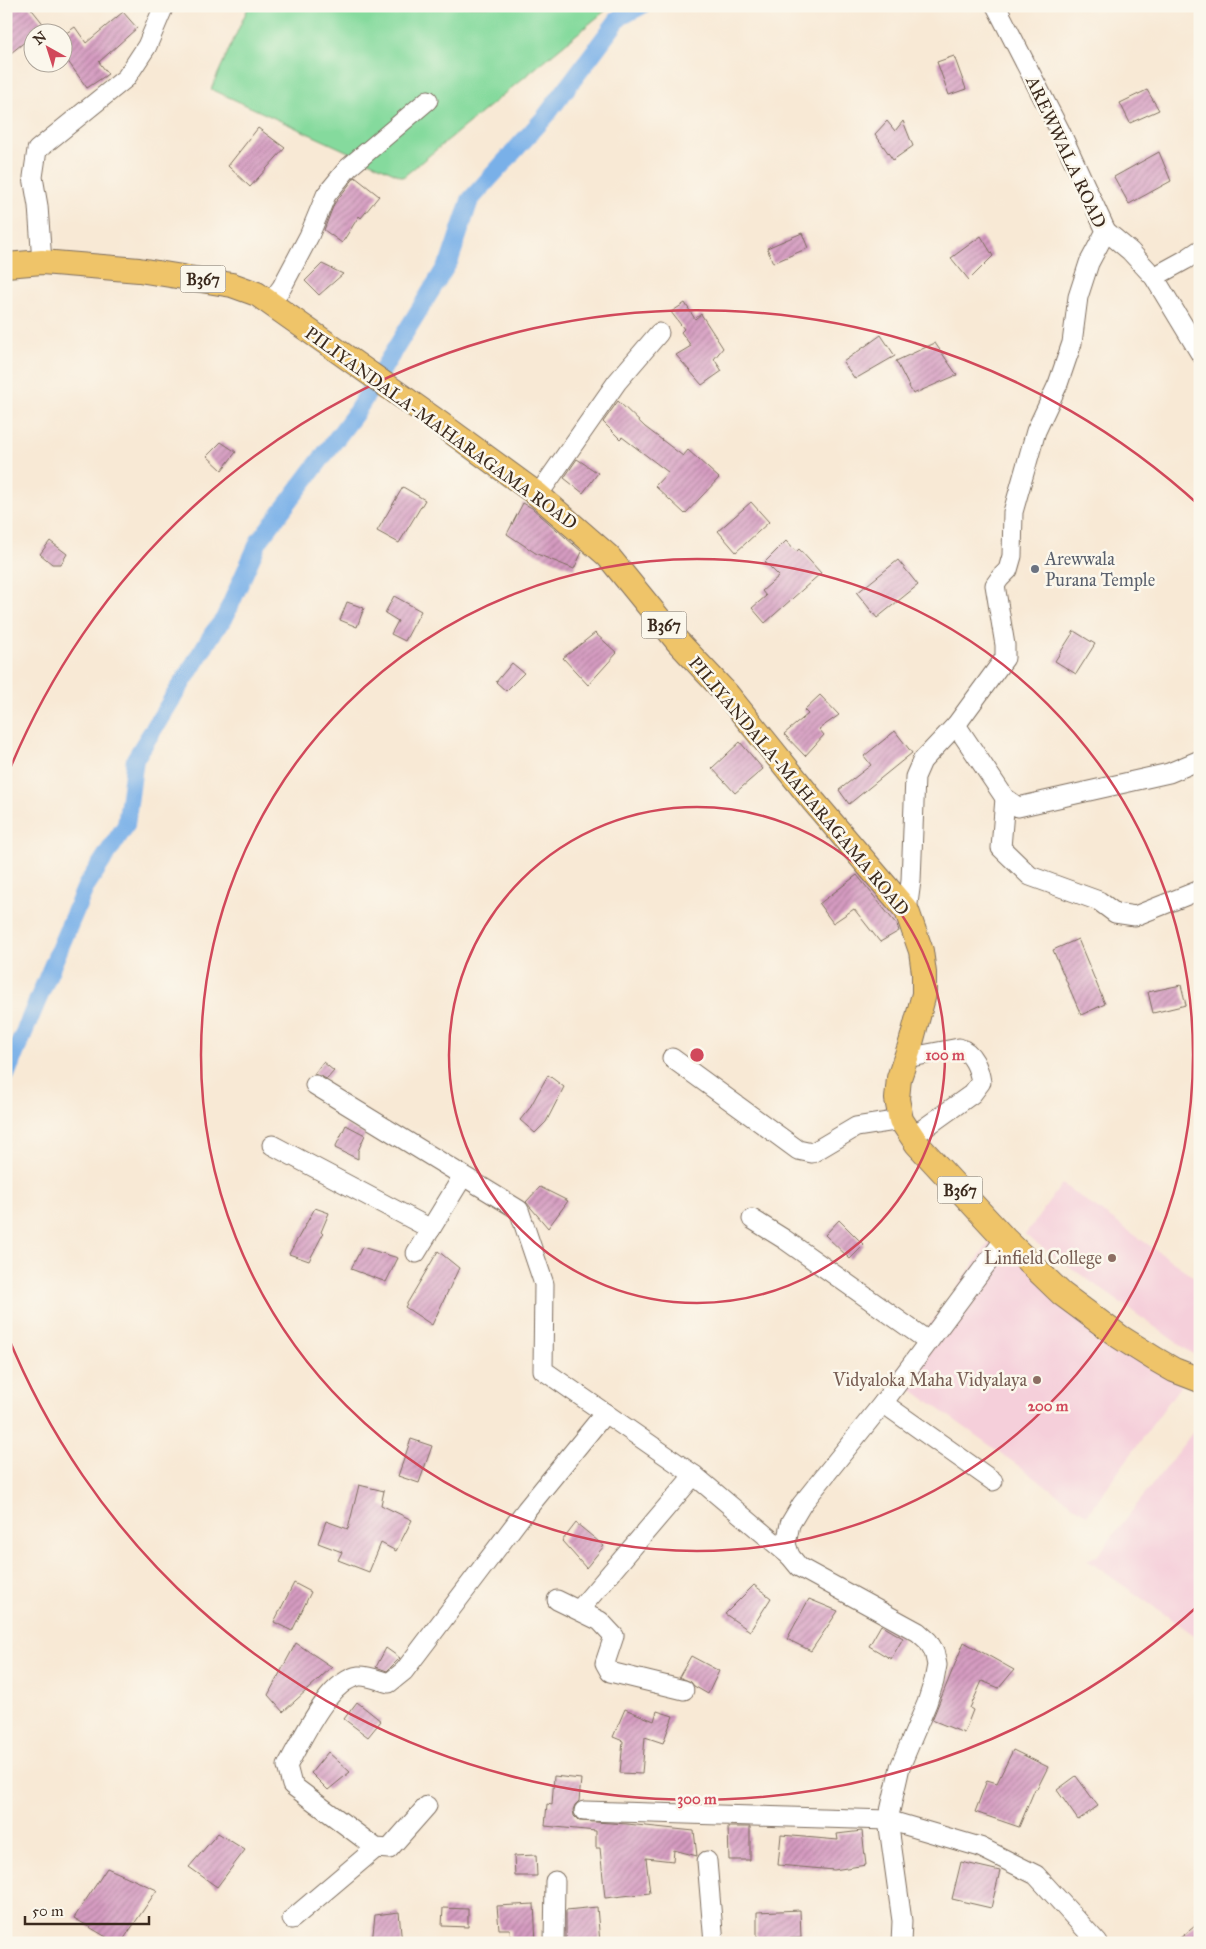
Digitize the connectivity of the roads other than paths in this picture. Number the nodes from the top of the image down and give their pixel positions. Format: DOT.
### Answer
graph roads {
  1 [pos="164,6"];
  2 [pos="996,6"];
  3 [pos="428,100"];
  4 [pos="1106,231"];
  5 [pos="1200,250"];
  6 [pos="42,262"];
  7 [pos="6,265"];
  8 [pos="1154,277"];
  9 [pos="270,303"];
  10 [pos="659,333"];
  11 [pos="1200,353"];
  12 [pos="538,495"];
  13 [pos="956,725"];
  14 [pos="1200,760"];
  15 [pos="1005,798"];
  16 [pos="1200,890"];
  17 [pos="907,911"];
  18 [pos="672,1058"];
  19 [pos="906,1058"];
  20 [pos="315,1085"];
  21 [pos="907,1128"];
  22 [pos="272,1146"];
  23 [pos="463,1176"];
  24 [pos="752,1219"];
  25 [pos="431,1229"];
  26 [pos="1005,1239"];
  27 [pos="416,1254"];
  28 [pos="928,1341"];
  29 [pos="1200,1380"];
  30 [pos="883,1403"];
  31 [pos="605,1413"];
  32 [pos="694,1475"];
  33 [pos="993,1481"];
  34 [pos="790,1556"];
  35 [pos="557,1600"];
  36 [pos="579,1610"];
  37 [pos="684,1690"];
  38 [pos="427,1806"];
  39 [pos="584,1811"];
  40 [pos="888,1820"];
  41 [pos="376,1848"];
  42 [pos="707,1860"];
  43 [pos="554,1881"];
  44 [pos="292,1919"];
  45 [pos="554,1943"];
  46 [pos="714,1943"];
  47 [pos="901,1943"];
  48 [pos="1098,1943"];
  1 -- 6 [label="street"];
  2 -- 4 [label="street, AREWWALA ROAD"];
  3 -- 9 [label="street"];
  4 -- 8 [label="street"];
  4 -- 13 [label="street, AREWWALA ROAD"];
  5 -- 8 [label="street"];
  6 -- 7 [label="main road, PILIYANDALA-MAHARAGAMA ROAD / B367"];
  6 -- 9 [label="main road, PILIYANDALA-MAHARAGAMA ROAD / B367"];
  8 -- 11 [label="street"];
  9 -- 12 [label="main road, PILIYANDALA-MAHARAGAMA ROAD / B367"];
  10 -- 12 [label="street"];
  12 -- 17 [label="main road, PILIYANDALA-MAHARAGAMA ROAD / B367"];
  13 -- 15 [label="street"];
  13 -- 17 [label="street, AREWWALA ROAD"];
  14 -- 15 [label="street"];
  15 -- 16 [label="street"];
  17 -- 19 [label="main road, PILIYANDALA-MAHARAGAMA ROAD / B367"];
  18 -- 21 [label="street"];
  19 -- 21 [label="main road, PILIYANDALA-MAHARAGAMA ROAD / B367"];
  19 -- 21 [label="street"];
  20 -- 23 [label="street"];
  21 -- 26 [label="main road, B367"];
  22 -- 25 [label="street"];
  23 -- 25 [label="street"];
  23 -- 31 [label="street"];
  24 -- 28 [label="street"];
  25 -- 27 [label="street"];
  26 -- 28 [label="street"];
  26 -- 29 [label="main road, B367"];
  28 -- 30 [label="street"];
  30 -- 33 [label="street"];
  30 -- 34 [label="street"];
  31 -- 32 [label="street"];
  31 -- 41 [label="street"];
  32 -- 34 [label="street"];
  32 -- 36 [label="street"];
  34 -- 40 [label="street"];
  35 -- 36 [label="street"];
  36 -- 37 [label="street"];
  38 -- 41 [label="street"];
  39 -- 40 [label="street"];
  40 -- 47 [label="street"];
  40 -- 48 [label="street"];
  41 -- 44 [label="street"];
  42 -- 46 [label="street"];
  43 -- 45 [label="street"];
}
